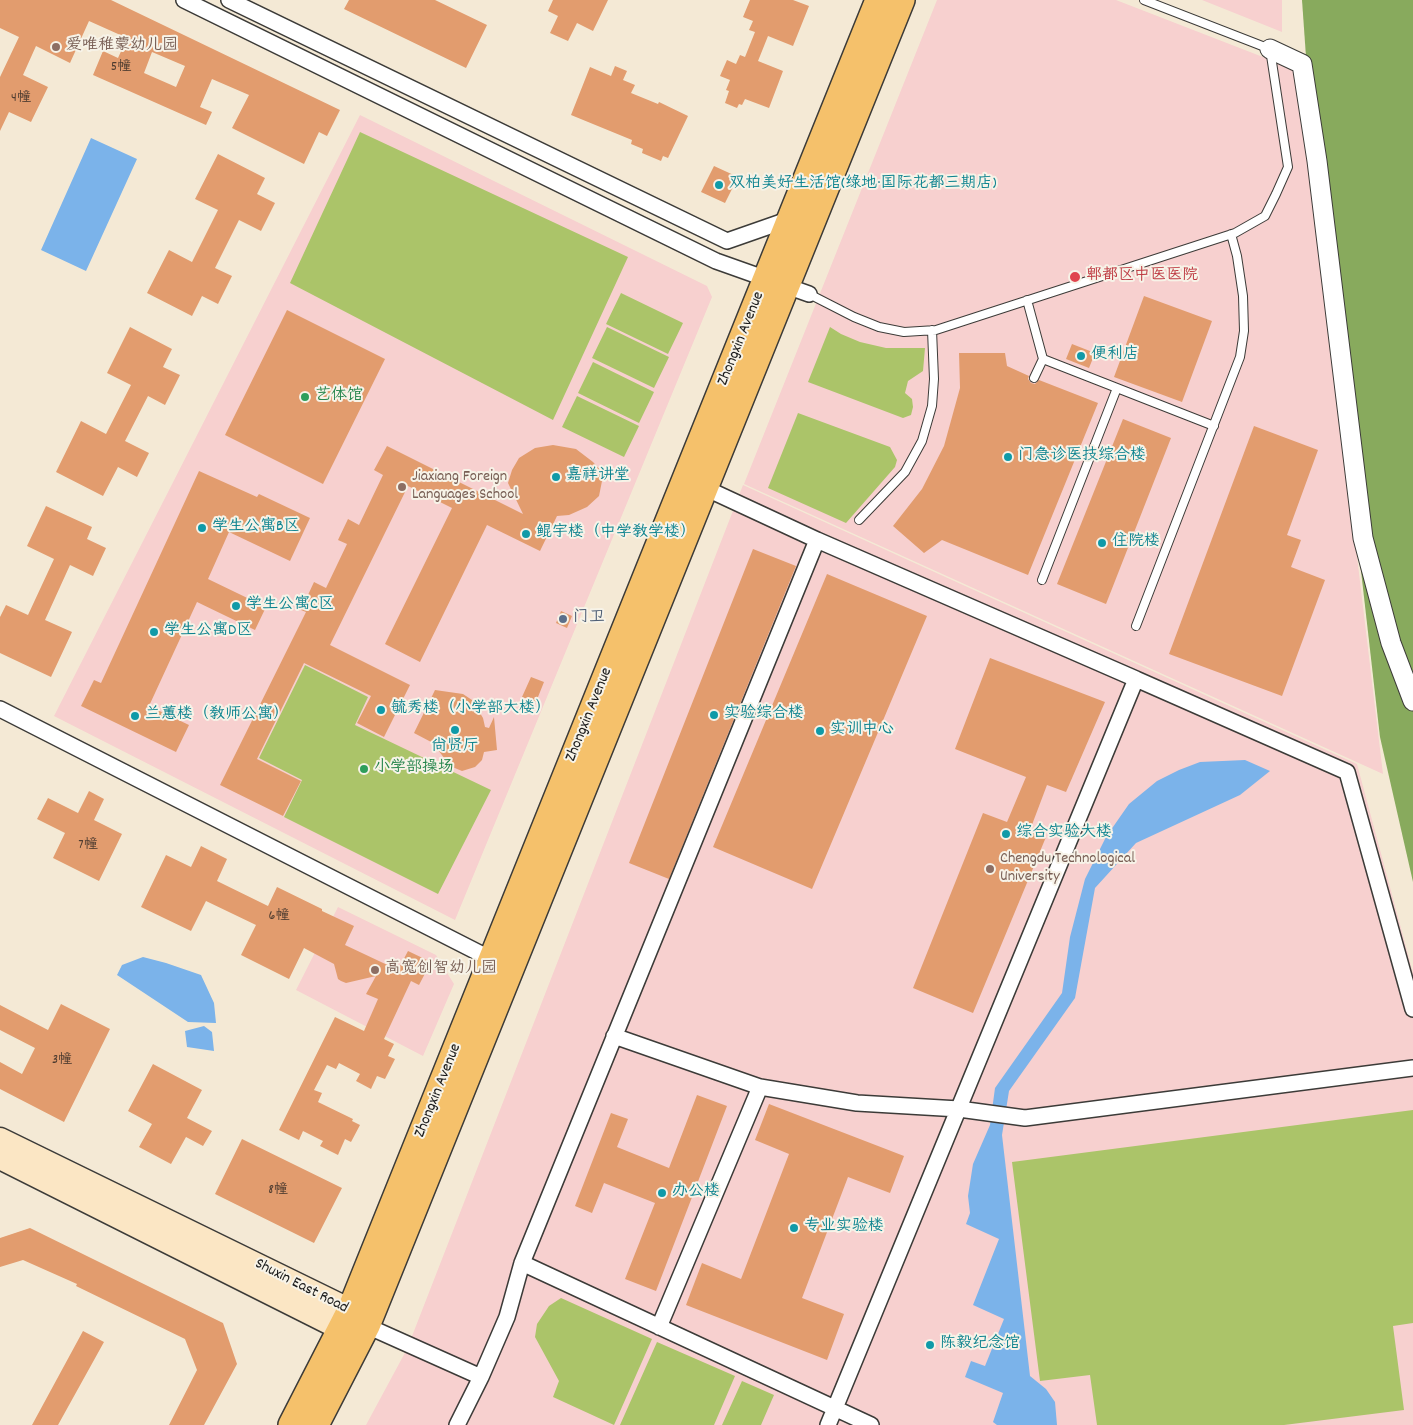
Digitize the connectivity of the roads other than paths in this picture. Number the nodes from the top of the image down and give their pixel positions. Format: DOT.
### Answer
graph roads {
  1 [pos="184,0"];
  2 [pos="229,0"];
  3 [pos="878,0"];
  4 [pos="902,0"];
  5 [pos="1144,0"];
  6 [pos="1270,50"];
  7 [pos="790,219"];
  8 [pos="1231,234"];
  9 [pos="787,286"];
  10 [pos="1027,300"];
  11 [pos="932,330"];
  12 [pos="1043,359"];
  13 [pos="1034,378"];
  14 [pos="1117,388"];
  15 [pos="1214,426"];
  16 [pos="705,488"];
  17 [pos="859,520"];
  18 [pos="816,540"];
  19 [pos="1042,580"];
  20 [pos="1136,626"];
  21 [pos="1136,679"];
  22 [pos="1413,701"];
  23 [pos="0,709"];
  24 [pos="491,959"];
  25 [pos="1413,1009"];
  26 [pos="614,1036"];
  27 [pos="1413,1068"];
  28 [pos="760,1087"];
  29 [pos="959,1109"];
  30 [pos="0,1139"];
  31 [pos="0,1158"];
  32 [pos="522,1263"];
  33 [pos="353,1322"];
  34 [pos="659,1326"];
  35 [pos="480,1377"];
  36 [pos="835,1408"];
  37 [pos="291,1425"];
  38 [pos="316,1425"];
  39 [pos="457,1425"];
  40 [pos="828,1425"];
  41 [pos="871,1425"];
  1 -- 9 [label="street"];
  2 -- 7 [label="street"];
  3 -- 7 [label="main road, Zhongxin Avenue"];
  4 -- 9 [label="main road, Zhongxin Avenue"];
  5 -- 6 [label="lane"];
  6 -- 8 [label="lane"];
  6 -- 22 [label="street"];
  7 -- 9 [label="main road, Zhongxin Avenue"];
  8 -- 10 [label="lane"];
  8 -- 15 [label="lane"];
  9 -- 11 [label="lane"];
  9 -- 16 [label="main road, Zhongxin Avenue"];
  9 -- 24 [label="main road, Zhongxin Avenue"];
  10 -- 11 [label="lane"];
  10 -- 12 [label="lane"];
  11 -- 17 [label="lane"];
  12 -- 13 [label="lane"];
  12 -- 14 [label="lane"];
  14 -- 15 [label="lane"];
  14 -- 19 [label="lane"];
  15 -- 20 [label="lane"];
  16 -- 18 [label="street"];
  16 -- 33 [label="main road, Zhongxin Avenue"];
  18 -- 21 [label="street"];
  18 -- 26 [label="street"];
  21 -- 25 [label="street"];
  21 -- 29 [label="street"];
  23 -- 24 [label="street"];
  24 -- 33 [label="main road, Zhongxin Avenue"];
  26 -- 28 [label="street"];
  26 -- 32 [label="street"];
  27 -- 29 [label="street"];
  28 -- 29 [label="street"];
  28 -- 34 [label="street"];
  29 -- 36 [label="street"];
  30 -- 33 [label="main road, Shuxin East Road"];
  31 -- 33 [label="main road, Shuxin East Road"];
  32 -- 34 [label="street"];
  32 -- 35 [label="street"];
  33 -- 35 [label="street"];
  33 -- 37 [label="main road, Zhongxin Avenue"];
  33 -- 38 [label="main road, Zhongxin Avenue"];
  34 -- 36 [label="street"];
  35 -- 39 [label="street"];
  36 -- 40 [label="street"];
  36 -- 41 [label="street"];
}
